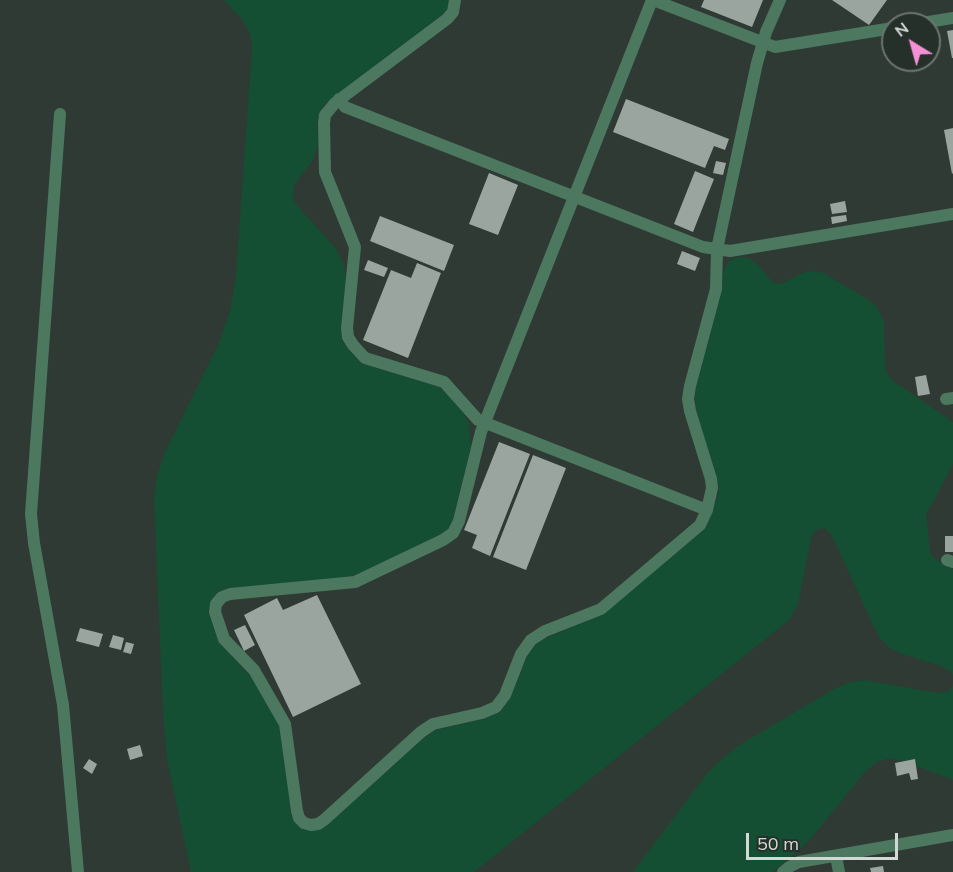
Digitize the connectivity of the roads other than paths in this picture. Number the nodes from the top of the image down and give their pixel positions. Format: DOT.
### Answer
graph roads {
  1 [pos="455,0"];
  2 [pos="653,0"];
  3 [pos="780,0"];
  4 [pos="881,30"];
  5 [pos="762,43"];
  6 [pos="339,99"];
  7 [pos="60,114"];
  8 [pos="574,196"];
  9 [pos="953,214"];
  10 [pos="717,249"];
  11 [pos="485,423"];
  12 [pos="707,510"];
  13 [pos="953,835"];
  14 [pos="836,856"];
  15 [pos="78,872"];
  16 [pos="783,872"];
  17 [pos="839,872"];
  1 -- 6 [label="street"];
  2 -- 5 [label="street"];
  2 -- 8 [label="street"];
  3 -- 5 [label="street"];
  4 -- 5 [label="street"];
  5 -- 10 [label="street"];
  6 -- 8 [label="street"];
  6 -- 11 [label="street"];
  7 -- 15 [label="street"];
  8 -- 10 [label="street"];
  8 -- 11 [label="street"];
  9 -- 10 [label="street"];
  10 -- 12 [label="street"];
  11 -- 12 [label="street"];
  11 -- 12 [label="street"];
  13 -- 14 [label="street"];
  14 -- 16 [label="street"];
  14 -- 17 [label="street"];
}
